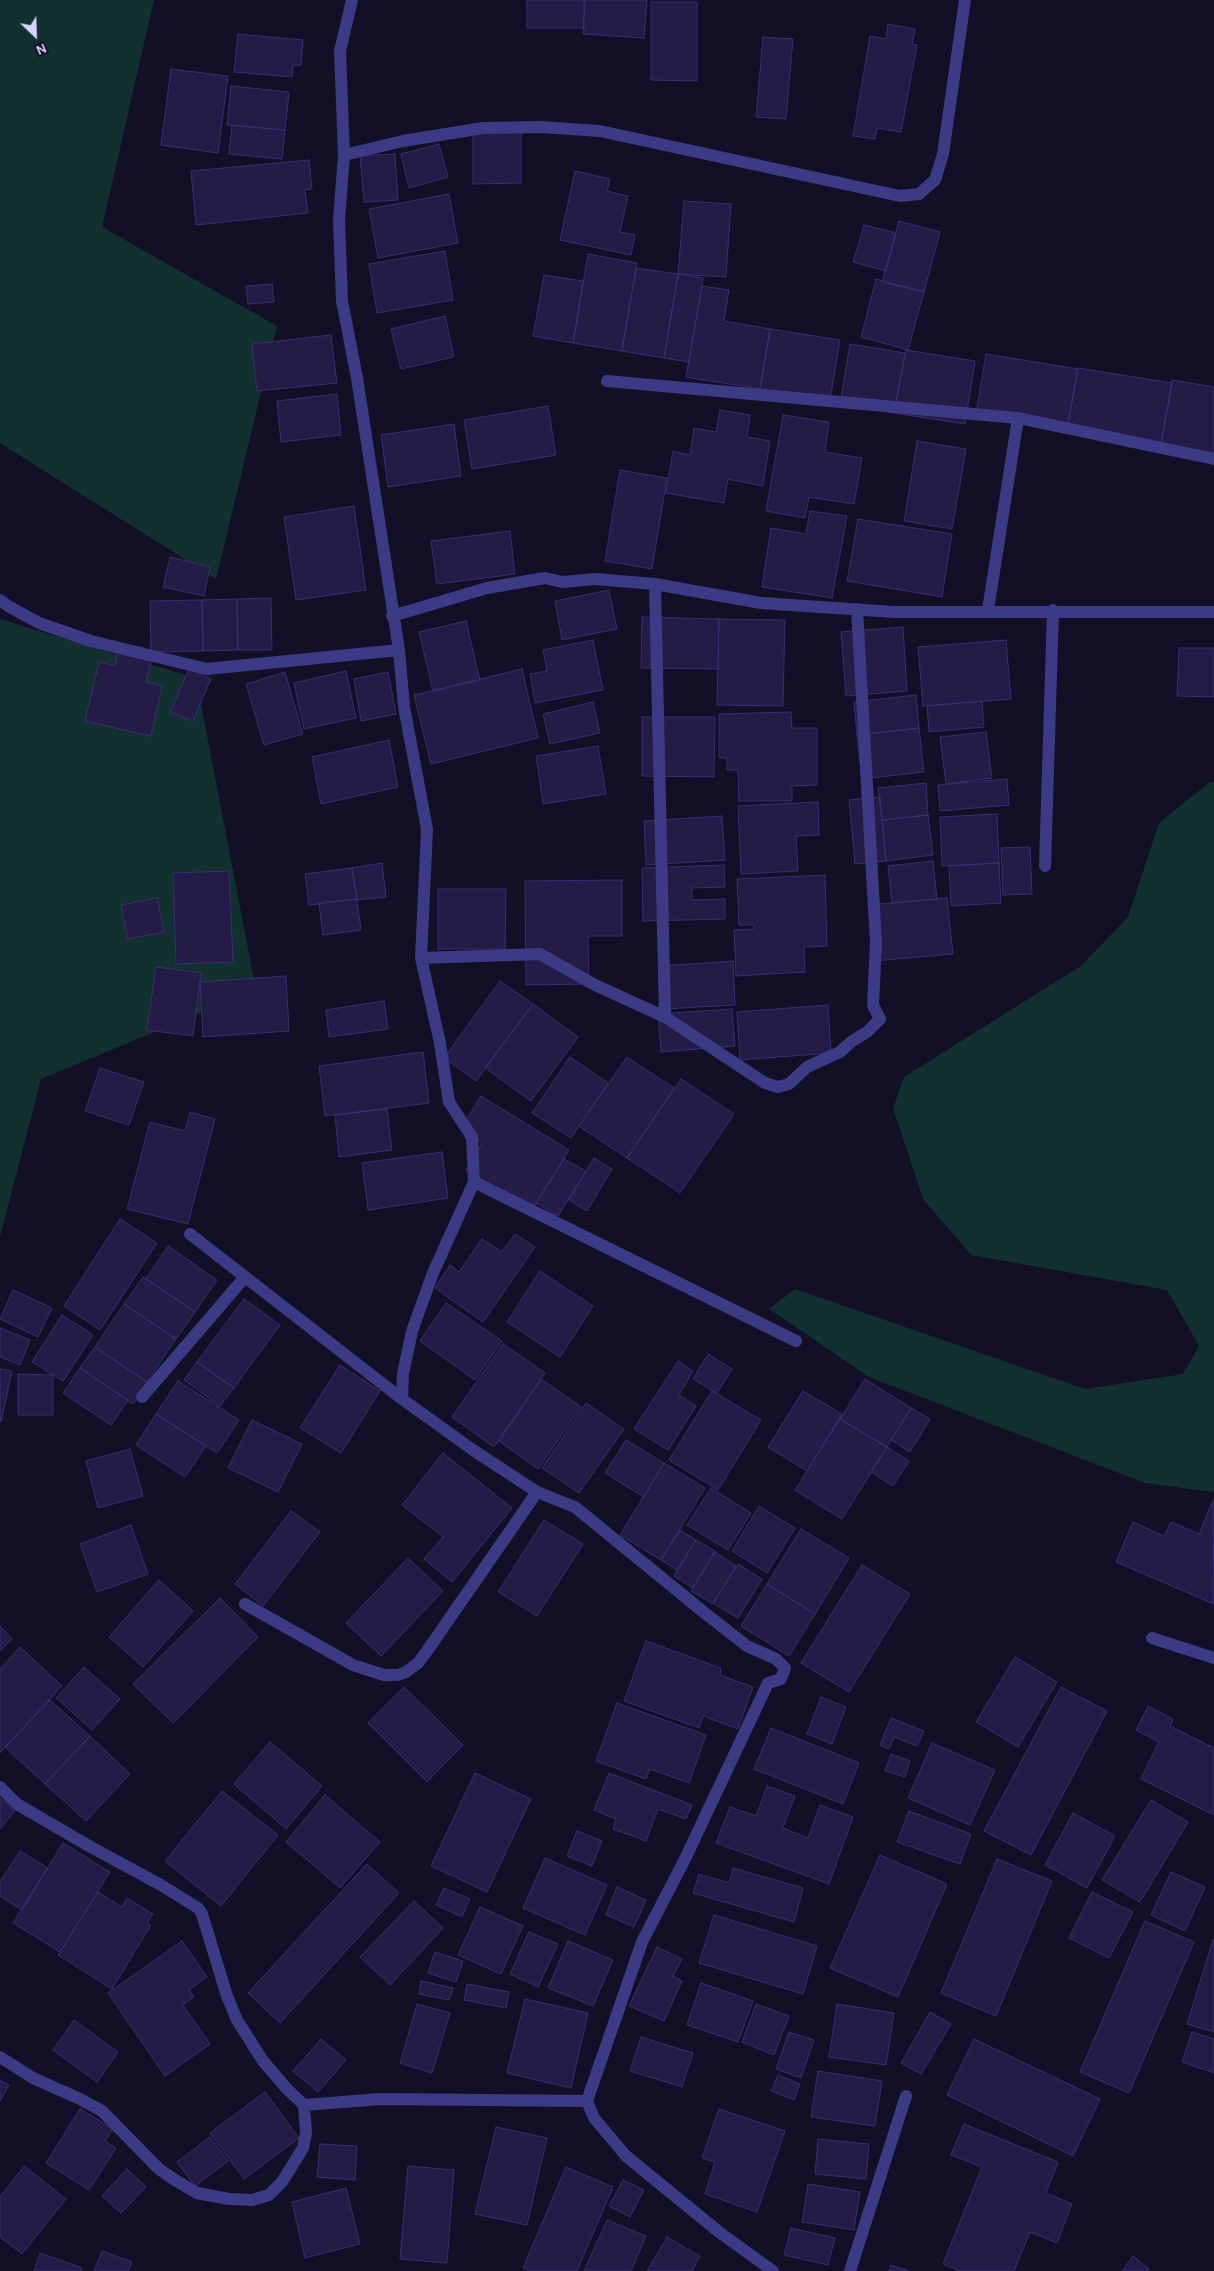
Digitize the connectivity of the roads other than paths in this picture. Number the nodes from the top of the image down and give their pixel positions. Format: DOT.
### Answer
graph roads {
  1 [pos="352,0"];
  2 [pos="965,0"];
  3 [pos="344,155"];
  4 [pos="606,381"];
  5 [pos="1018,418"];
  6 [pos="1214,459"];
  7 [pos="654,584"];
  8 [pos="0,600"];
  9 [pos="857,609"];
  10 [pos="988,610"];
  11 [pos="1053,610"];
  12 [pos="1214,612"];
  13 [pos="392,616"];
  14 [pos="399,650"];
  15 [pos="1045,866"];
  16 [pos="421,958"];
  17 [pos="665,1017"];
  18 [pos="474,1182"];
  19 [pos="190,1234"];
  20 [pos="244,1277"];
  21 [pos="796,1341"];
  22 [pos="142,1397"];
  23 [pos="402,1399"];
  24 [pos="537,1492"];
  25 [pos="245,1604"];
  26 [pos="1152,1638"];
  27 [pos="1214,1658"];
  28 [pos="0,1787"];
  29 [pos="0,2056"];
  30 [pos="906,2096"];
  31 [pos="587,2101"];
  32 [pos="304,2105"];
  33 [pos="773,2271"];
  34 [pos="850,2271"];
  1 -- 3 [label="street"];
  2 -- 3 [label="street"];
  3 -- 13 [label="street"];
  4 -- 5 [label="street"];
  5 -- 6 [label="street"];
  5 -- 10 [label="street"];
  7 -- 9 [label="street"];
  7 -- 13 [label="street"];
  7 -- 17 [label="street"];
  8 -- 14 [label="street"];
  9 -- 10 [label="street"];
  9 -- 17 [label="street"];
  10 -- 11 [label="street"];
  11 -- 12 [label="street"];
  11 -- 15 [label="street"];
  13 -- 14 [label="street"];
  14 -- 16 [label="street"];
  16 -- 17 [label="street"];
  16 -- 18 [label="street"];
  18 -- 21 [label="street"];
  18 -- 23 [label="street"];
  19 -- 20 [label="street"];
  20 -- 22 [label="street"];
  20 -- 23 [label="street"];
  23 -- 24 [label="street"];
  24 -- 25 [label="street"];
  24 -- 31 [label="street"];
  26 -- 27 [label="street"];
  28 -- 32 [label="street"];
  29 -- 32 [label="street"];
  30 -- 34 [label="street"];
  31 -- 32 [label="street"];
  31 -- 33 [label="street"];
}
